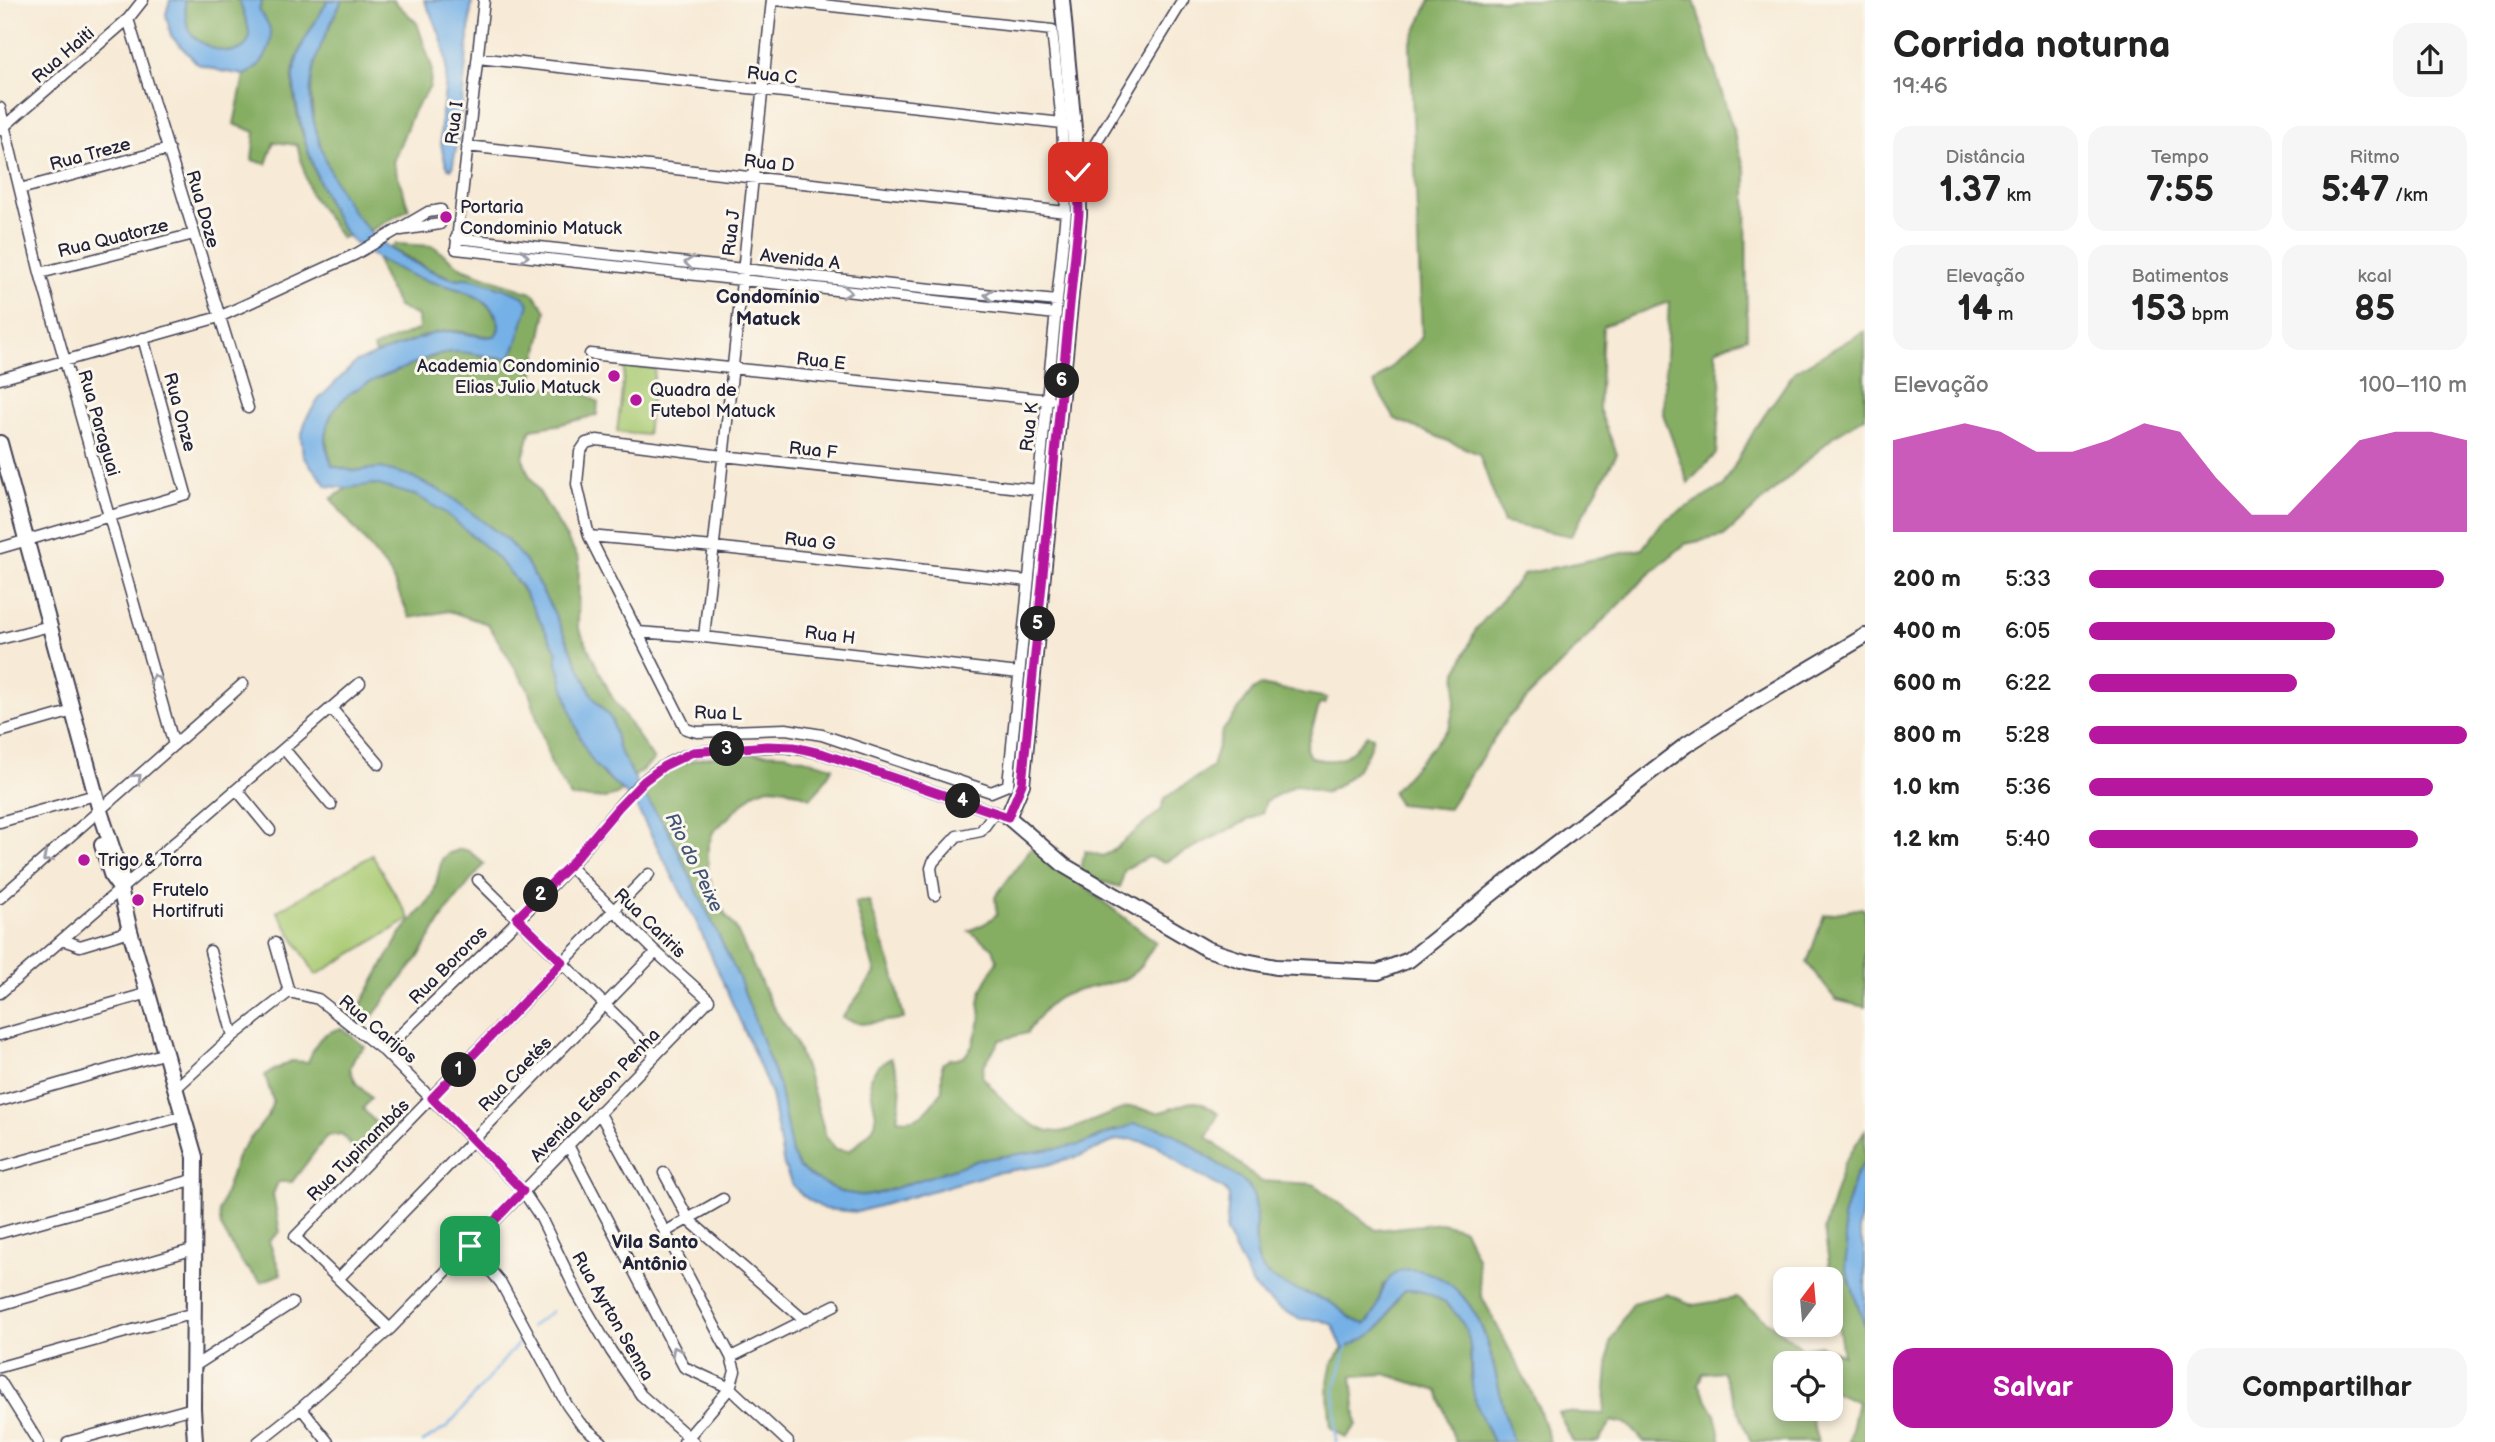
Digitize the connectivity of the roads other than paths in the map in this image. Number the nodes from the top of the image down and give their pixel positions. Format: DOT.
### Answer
graph roads {
  1 [pos="143,0"];
  2 [pos="484,0"];
  3 [pos="774,0"];
  4 [pos="1062,0"];
  5 [pos="1183,0"];
  6 [pos="128,19"];
  7 [pos="478,58"];
  8 [pos="762,90"];
  9 [pos="0,108"];
  10 [pos="1062,123"];
  11 [pos="2,129"];
  12 [pos="467,146"];
  13 [pos="169,149"];
  14 [pos="1078,172"];
  15 [pos="753,177"];
  16 [pos="20,189"];
  17 [pos="1066,212"];
  18 [pos="450,217"];
  19 [pos="395,232"];
  20 [pos="194,234"];
  21 [pos="456,243"];
  22 [pos="576,251"];
  23 [pos="575,262"];
  24 [pos="743,269"];
  25 [pos="40,273"];
  26 [pos="742,281"];
  27 [pos="900,292"];
  28 [pos="1057,301"];
  29 [pos="1056,314"];
  30 [pos="219,317"];
  31 [pos="143,338"];
  32 [pos="590,354"];
  33 [pos="65,360"];
  34 [pos="733,368"];
  35 [pos="0,379"];
  36 [pos="1049,400"];
  37 [pos="248,408"];
  38 [pos="586,443"];
  39 [pos="1,452"];
  40 [pos="723,456"];
  41 [pos="0,476"];
  42 [pos="1038,490"];
  43 [pos="110,517"];
  44 [pos="589,536"];
  45 [pos="23,541"];
  46 [pos="713,547"];
  47 [pos="0,548"];
  48 [pos="1028,581"];
  49 [pos="42,628"];
  50 [pos="638,632"];
  51 [pos="1865,636"];
  52 [pos="704,637"];
  53 [pos="0,639"];
  54 [pos="1019,673"];
  55 [pos="360,683"];
  56 [pos="243,684"];
  57 [pos="331,708"];
  58 [pos="69,712"];
  59 [pos="0,732"];
  60 [pos="174,745"];
  61 [pos="284,749"];
  62 [pos="379,764"];
  63 [pos="1008,785"];
  64 [pos="237,790"];
  65 [pos="92,796"];
  66 [pos="331,805"];
  67 [pos="96,814"];
  68 [pos="1002,815"];
  69 [pos="0,822"];
  70 [pos="271,830"];
  71 [pos="569,866"];
  72 [pos="649,874"];
  73 [pos="478,880"];
  74 [pos="120,888"];
  75 [pos="934,895"];
  76 [pos="0,898"];
  77 [pos="615,910"];
  78 [pos="517,918"];
  79 [pos="130,931"];
  80 [pos="63,940"];
  81 [pos="275,943"];
  82 [pos="210,951"];
  83 [pos="656,952"];
  84 [pos="562,962"];
  85 [pos="292,992"];
  86 [pos="0,993"];
  87 [pos="149,993"];
  88 [pos="709,1000"];
  89 [pos="605,1004"];
  90 [pos="0,1035"];
  91 [pos="233,1037"];
  92 [pos="384,1051"];
  93 [pos="166,1053"];
  94 [pos="656,1055"];
  95 [pos="176,1088"];
  96 [pos="432,1098"];
  97 [pos="0,1101"];
  98 [pos="599,1112"];
  99 [pos="183,1116"];
  100 [pos="474,1141"];
  101 [pos="568,1145"];
  102 [pos="0,1167"];
  103 [pos="664,1173"];
  104 [pos="196,1179"];
  105 [pos="523,1191"];
  106 [pos="723,1199"];
  107 [pos="689,1220"];
  108 [pos="665,1232"];
  109 [pos="0,1233"];
  110 [pos="470,1246"];
  111 [pos="195,1249"];
  112 [pos="339,1278"];
  113 [pos="292,1303"];
  114 [pos="835,1305"];
  115 [pos="0,1306"];
  116 [pos="194,1313"];
  117 [pos="805,1321"];
  118 [pos="390,1329"];
  119 [pos="730,1357"];
  120 [pos="0,1367"];
  121 [pos="193,1367"];
  122 [pos="0,1381"];
  123 [pos="730,1388"];
  124 [pos="193,1408"];
  125 [pos="301,1408"];
  126 [pos="688,1440"];
  127 [pos="38,1442"];
  128 [pos="68,1442"];
  129 [pos="195,1442"];
  130 [pos="258,1442"];
  131 [pos="328,1442"];
  132 [pos="602,1442"];
  133 [pos="789,1442"];
  1 -- 6 [label="street, Rua Haiti"];
  2 -- 7 [label="street, Rua I"];
  3 -- 8 [label="street, Rua J"];
  3 -- 10 [label="street, Rua K"];
  4 -- 14 [label="street"];
  5 -- 14 [label="street"];
  6 -- 11 [label="street, Rua Haiti"];
  6 -- 13 [label="street, Rua Doze"];
  7 -- 8 [label="street, Rua C"];
  7 -- 12 [label="street, Rua I"];
  8 -- 10 [label="street, Rua C"];
  8 -- 15 [label="street, Rua J"];
  9 -- 11 [label="street, Rua Paraguai"];
  10 -- 17 [label="street, Rua K"];
  11 -- 16 [label="street, Rua Paraguai"];
  12 -- 15 [label="street, Rua D"];
  12 -- 18 [label="street, Rua I"];
  13 -- 16 [label="street, Rua Treze"];
  13 -- 20 [label="street, Rua Doze"];
  14 -- 68 [label="street"];
  15 -- 17 [label="street, Rua D"];
  15 -- 24 [label="street, Rua J"];
  16 -- 25 [label="street, Rua Paraguai"];
  17 -- 28 [label="street, Rua K"];
  18 -- 19 [label="street"];
  18 -- 19 [label="street"];
  18 -- 21 [label="street, Rua I"];
  19 -- 30 [label="street"];
  20 -- 25 [label="street, Rua Quatorze"];
  20 -- 30 [label="street, Rua Doze"];
  21 -- 22 [label="street, Avenida A"];
  21 -- 23 [label="street, Avenida A, one-way"];
  22 -- 23 [label="street"];
  24 -- 22 [label="street, Avenida A, one-way"];
  23 -- 26 [label="street, Avenida A"];
  24 -- 26 [label="street, Rua J"];
  24 -- 27 [label="street, Avenida A"];
  25 -- 33 [label="street, Rua Paraguai"];
  26 -- 27 [label="street, Avenida A, one-way"];
  26 -- 34 [label="street, Rua J"];
  28 -- 27 [label="street, Avenida A, one-way"];
  27 -- 29 [label="street, Avenida A"];
  28 -- 29 [label="street, Rua K"];
  29 -- 36 [label="street, Rua K"];
  30 -- 31 [label="street"];
  30 -- 37 [label="street, Rua Doze"];
  31 -- 33 [label="street"];
  31 -- 43 [label="street, Rua Onze"];
  32 -- 34 [label="street, Rua E"];
  33 -- 35 [label="street"];
  33 -- 43 [label="street, Rua Paraguai"];
  34 -- 36 [label="street, Rua E"];
  34 -- 40 [label="street, Rua J"];
  36 -- 42 [label="street, Rua K"];
  38 -- 40 [label="street, Rua F"];
  38 -- 44 [label="street, Rua L"];
  39 -- 45 [label="street"];
  40 -- 42 [label="street, Rua F"];
  40 -- 46 [label="street, Rua J"];
  41 -- 45 [label="street"];
  42 -- 48 [label="street, Rua K"];
  43 -- 45 [label="street"];
  60 -- 43 [label="street, Rua Paraguai, one-way"];
  44 -- 46 [label="street, Rua G"];
  44 -- 50 [label="street, Rua L"];
  45 -- 47 [label="street"];
  45 -- 49 [label="street"];
  45 -- 58 [label="street"];
  46 -- 48 [label="street, Rua G"];
  46 -- 52 [label="street, Rua J"];
  48 -- 54 [label="street, Rua K"];
  49 -- 53 [label="street"];
  49 -- 58 [label="street"];
  50 -- 52 [label="street, Rua H"];
  50 -- 63 [label="street, Rua L"];
  51 -- 68 [label="street"];
  52 -- 54 [label="street, Rua H"];
  54 -- 63 [label="street, Rua K"];
  55 -- 57 [label="street"];
  56 -- 60 [label="street"];
  57 -- 61 [label="street"];
  57 -- 62 [label="street"];
  58 -- 59 [label="street"];
  58 -- 65 [label="street"];
  67 -- 60 [label="street, one-way"];
  61 -- 64 [label="street"];
  61 -- 66 [label="street"];
  64 -- 70 [label="street"];
  64 -- 74 [label="street"];
  65 -- 67 [label="street"];
  65 -- 69 [label="street"];
  67 -- 74 [label="street"];
  67 -- 76 [label="street, one-way"];
  68 -- 71 [label="street, Rua Bororos"];
  68 -- 75 [label="street"];
  71 -- 77 [label="street, Rua Cariris"];
  71 -- 78 [label="street, Rua Bororos"];
  72 -- 77 [label="street, Rua Tupinambás"];
  73 -- 78 [label="street"];
  74 -- 79 [label="street"];
  74 -- 80 [label="street"];
  77 -- 83 [label="street, Rua Cariris"];
  77 -- 84 [label="street, Rua Tupinambás"];
  78 -- 84 [label="street"];
  78 -- 92 [label="street, Rua Bororos"];
  79 -- 80 [label="street"];
  79 -- 87 [label="street"];
  80 -- 86 [label="street"];
  81 -- 85 [label="street"];
  82 -- 91 [label="street"];
  83 -- 88 [label="street, Rua Cariris"];
  83 -- 89 [label="street, Rua Caetés"];
  84 -- 89 [label="street"];
  84 -- 96 [label="street, Rua Tupinambás"];
  85 -- 91 [label="street"];
  85 -- 92 [label="street, Rua Carijos"];
  87 -- 90 [label="street"];
  87 -- 93 [label="street"];
  88 -- 94 [label="street, Avenida Edson Penha"];
  89 -- 94 [label="street"];
  89 -- 100 [label="street, Rua Caetés"];
  91 -- 95 [label="street"];
  92 -- 96 [label="street, Rua Carijos"];
  93 -- 95 [label="street"];
  93 -- 97 [label="street"];
  94 -- 98 [label="street, Avenida Edson Penha"];
  95 -- 99 [label="street"];
  96 -- 100 [label="street, Rua Carijos"];
  96 -- 112 [label="street, Rua Tupinambás"];
  98 -- 101 [label="street, Avenida Edson Penha"];
  98 -- 108 [label="street"];
  99 -- 102 [label="street"];
  99 -- 104 [label="street"];
  100 -- 105 [label="street, Rua Carijos"];
  100 -- 112 [label="street, Rua Caetés"];
  101 -- 105 [label="street, Avenida Edson Penha"];
  123 -- 101 [label="street, one-way"];
  103 -- 107 [label="street"];
  104 -- 109 [label="street"];
  104 -- 111 [label="street"];
  105 -- 110 [label="street, Avenida Edson Penha"];
  105 -- 126 [label="street, Rua Ayrton Senna"];
  106 -- 107 [label="street"];
  107 -- 108 [label="street"];
  107 -- 117 [label="street"];
  108 -- 119 [label="street"];
  110 -- 118 [label="street, Avenida Edson Penha"];
  110 -- 132 [label="street"];
  111 -- 115 [label="street"];
  111 -- 116 [label="street"];
  112 -- 118 [label="street"];
  113 -- 121 [label="street"];
  114 -- 117 [label="street"];
  116 -- 120 [label="street"];
  116 -- 121 [label="street"];
  117 -- 119 [label="street"];
  118 -- 125 [label="street, Avenida Edson Penha"];
  119 -- 123 [label="street"];
  121 -- 124 [label="street"];
  122 -- 127 [label="street"];
  123 -- 126 [label="street"];
  123 -- 133 [label="street"];
  124 -- 128 [label="street"];
  124 -- 129 [label="street"];
  125 -- 130 [label="street, Avenida Edson Penha"];
  125 -- 131 [label="street"];
}
